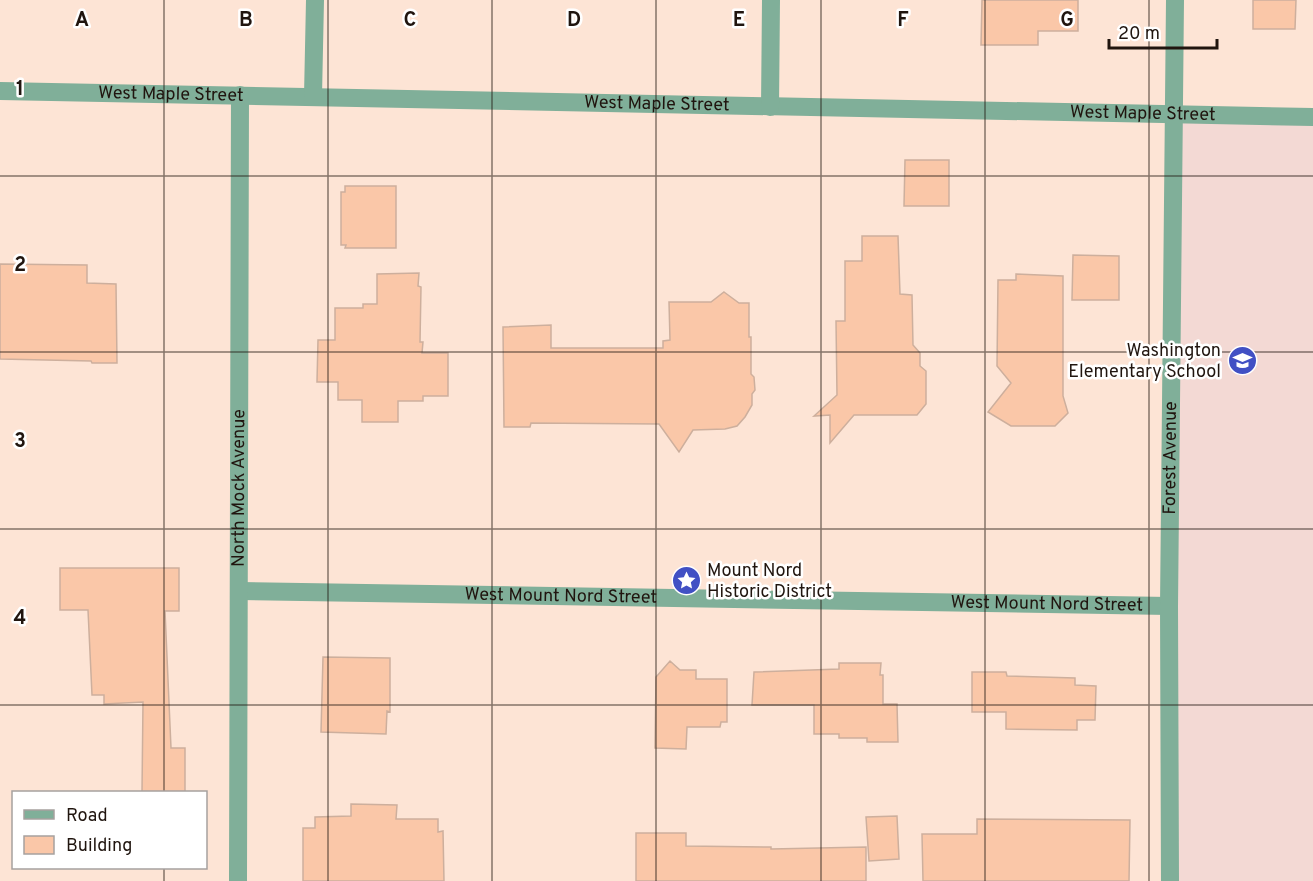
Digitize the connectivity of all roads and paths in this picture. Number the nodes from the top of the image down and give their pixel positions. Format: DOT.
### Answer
graph roads {
  1 [pos="315,0"];
  2 [pos="771,0"];
  3 [pos="1175,0"];
  4 [pos="0,91"];
  5 [pos="240,95"];
  6 [pos="313,96"];
  7 [pos="770,107"];
  8 [pos="1174,115"];
  9 [pos="1313,117"];
  10 [pos="240,591"];
  11 [pos="1169,606"];
  12 [pos="238,881"];
  13 [pos="1170,881"];
  1 -- 6 [label="street"];
  2 -- 7 [label="street"];
  3 -- 8 [label="street, Forest Avenue"];
  4 -- 5 [label="street, West Maple Street"];
  5 -- 6 [label="street, West Maple Street"];
  5 -- 10 [label="street, North Mock Avenue"];
  6 -- 7 [label="street, West Maple Street"];
  7 -- 8 [label="street, West Maple Street"];
  8 -- 9 [label="street, West Maple Street"];
  8 -- 11 [label="street, Forest Avenue"];
  10 -- 11 [label="street, West Mount Nord Street"];
  10 -- 12 [label="street, North Mock Avenue"];
  11 -- 13 [label="street, Forest Avenue"];
}
